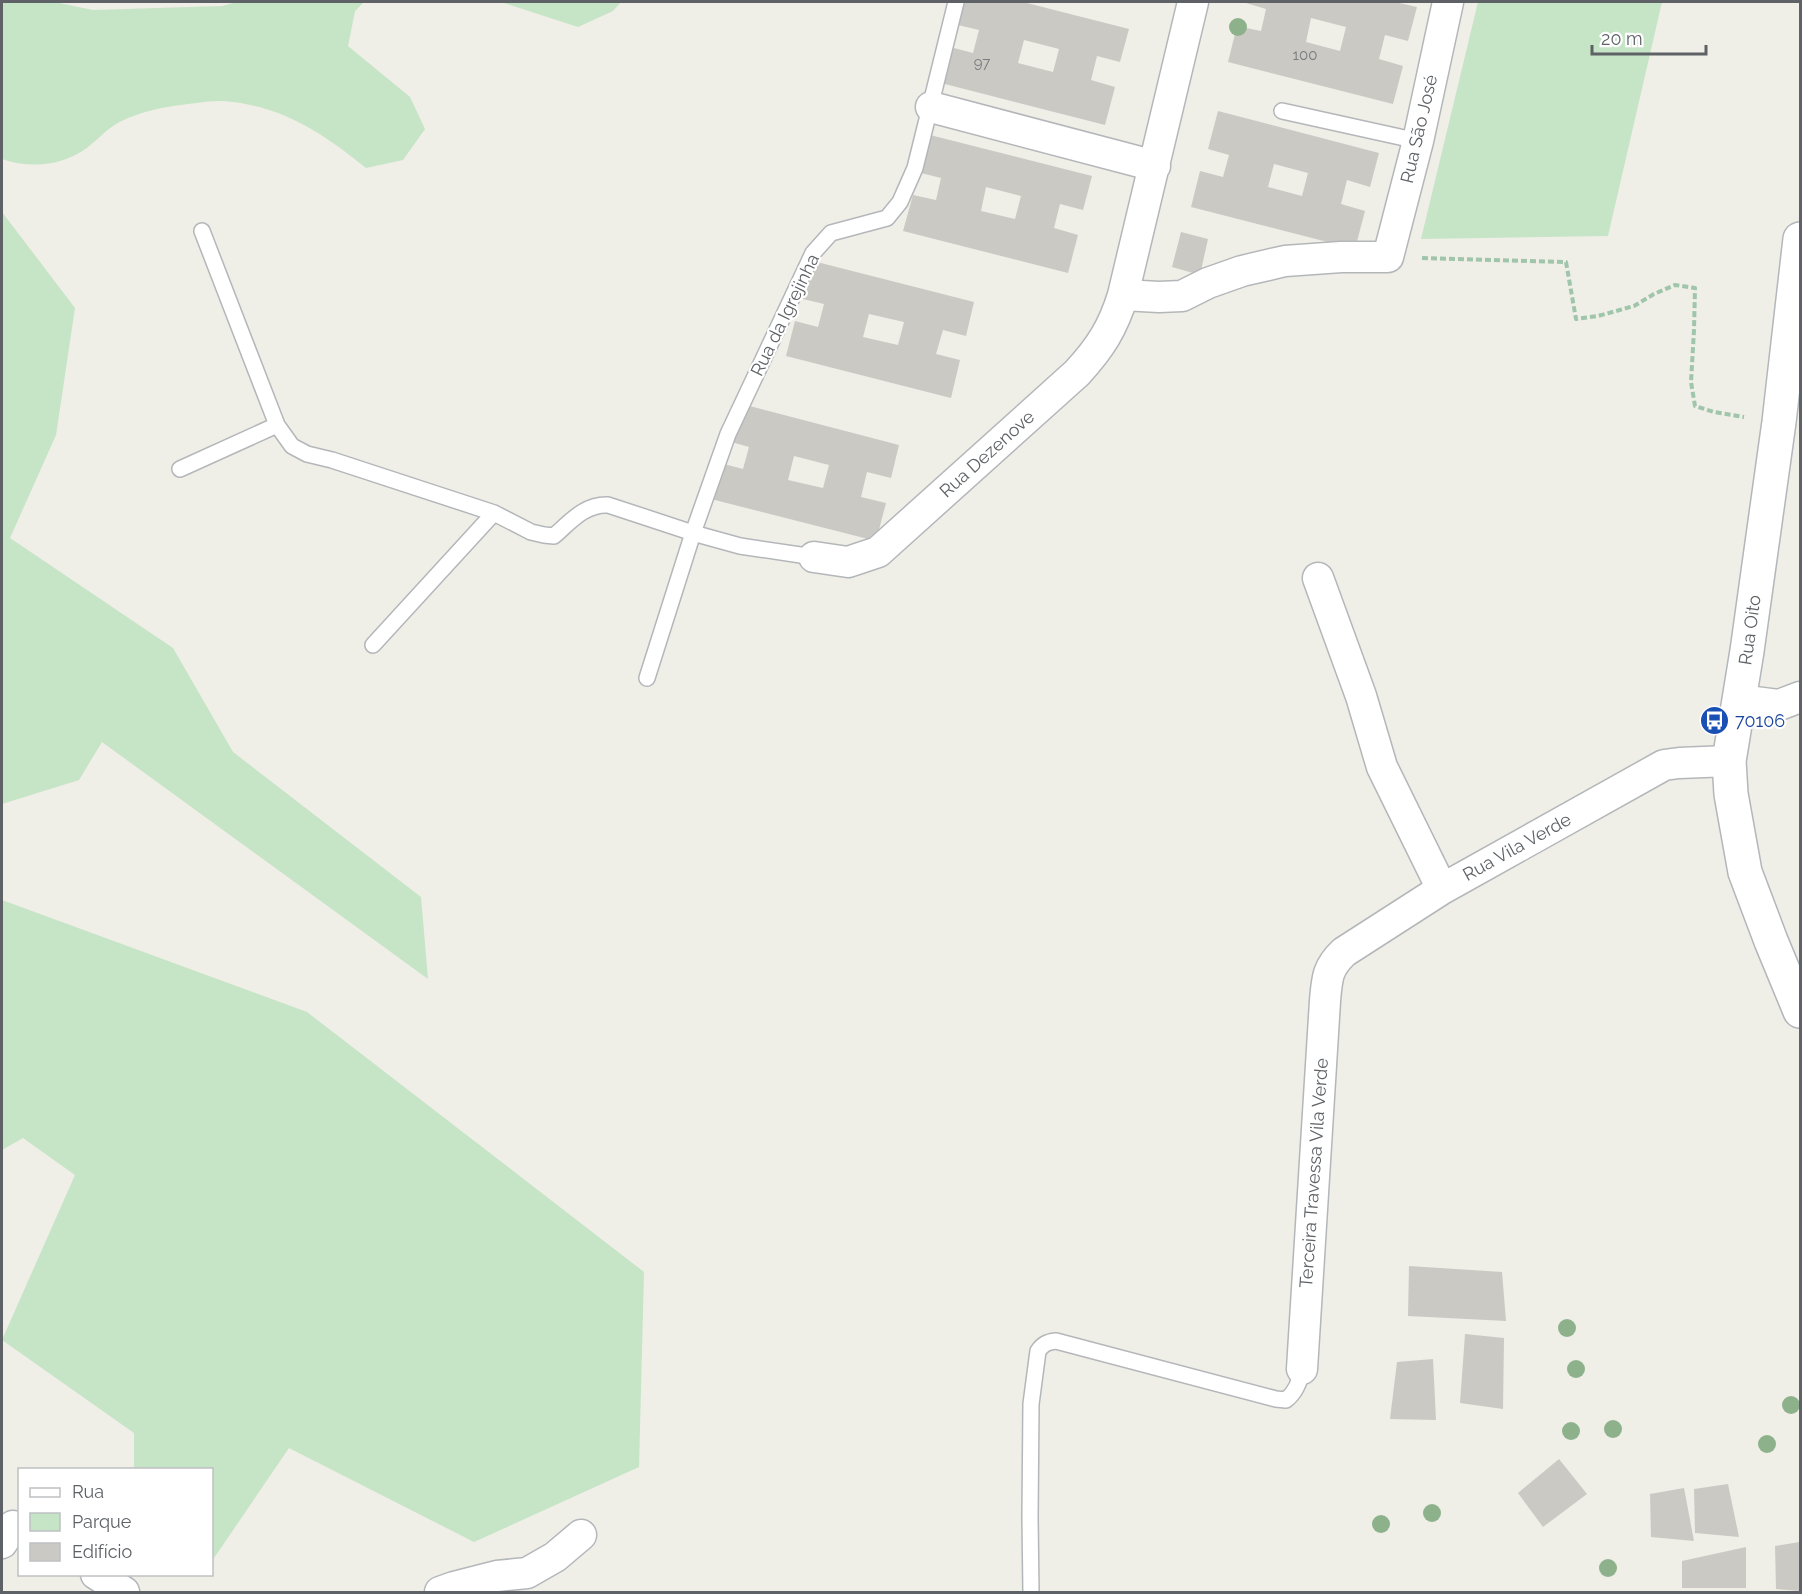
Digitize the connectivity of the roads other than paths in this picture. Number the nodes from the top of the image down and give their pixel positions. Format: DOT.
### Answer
graph roads {
  1 [pos="956,2"];
  2 [pos="1193,2"];
  3 [pos="1448,2"];
  4 [pos="931,107"];
  5 [pos="1282,111"];
  6 [pos="1418,141"];
  7 [pos="1155,166"];
  8 [pos="202,231"];
  9 [pos="1800,239"];
  10 [pos="1123,295"];
  11 [pos="277,424"];
  12 [pos="180,469"];
  13 [pos="494,513"];
  14 [pos="693,533"];
  15 [pos="813,557"];
  16 [pos="1318,578"];
  17 [pos="373,645"];
  18 [pos="647,678"];
  19 [pos="1800,697"];
  20 [pos="1739,700"];
  21 [pos="1729,760"];
  22 [pos="1442,889"];
  23 [pos="1327,978"];
  24 [pos="1800,1011"];
  25 [pos="1302,1369"];
  26 [pos="582,1534"];
  27 [pos="98,1576"];
  28 [pos="124,1593"];
  29 [pos="440,1593"];
  30 [pos="1031,1593"];
  1 -- 4 [label="lane, Rua da Igrejinha"];
  2 -- 7 [label="street, Rua Dezenove"];
  3 -- 6 [label="street, Rua São José"];
  4 -- 7 [label="street"];
  4 -- 14 [label="lane, Rua da Igrejinha"];
  5 -- 6 [label="lane"];
  6 -- 10 [label="street, Rua São José"];
  7 -- 10 [label="street, Rua Dezenove"];
  8 -- 11 [label="lane"];
  9 -- 20 [label="street, Rua Oito"];
  10 -- 15 [label="street, Rua Dezenove"];
  11 -- 12 [label="lane"];
  11 -- 13 [label="lane"];
  13 -- 14 [label="lane"];
  13 -- 17 [label="lane"];
  14 -- 15 [label="lane"];
  14 -- 18 [label="lane, Rua da Igrejinha"];
  16 -- 22 [label="street"];
  19 -- 20 [label="street"];
  20 -- 21 [label="street, Rua Oito"];
  21 -- 22 [label="street, Rua Vila Verde"];
  21 -- 24 [label="street, Rua Oito"];
  22 -- 23 [label="street, Rua Vila Verde"];
  23 -- 25 [label="street, Terceira Travessa Vila Verde"];
  25 -- 30 [label="lane"];
  26 -- 29 [label="street"];
  27 -- 28 [label="street"];
}
